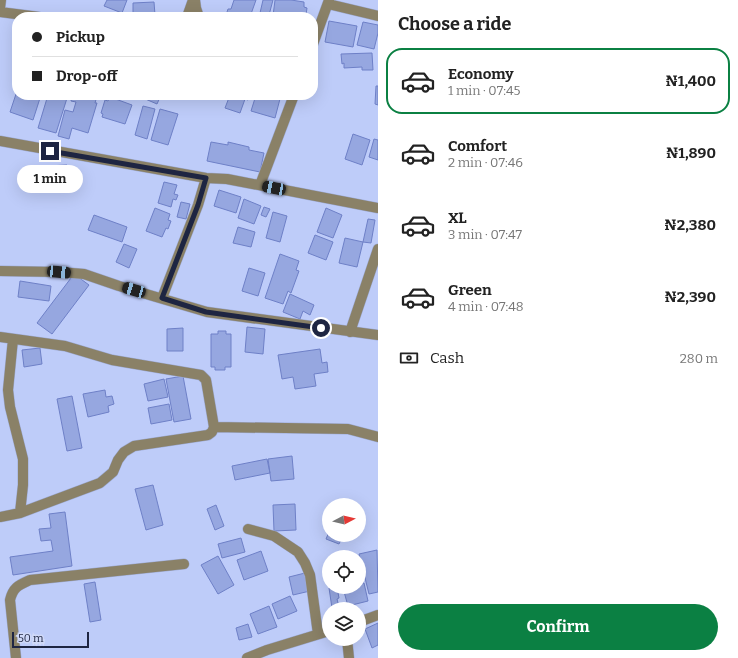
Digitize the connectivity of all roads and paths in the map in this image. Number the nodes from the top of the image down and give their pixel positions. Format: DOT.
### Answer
graph roads {
  1 [pos="1,0"];
  2 [pos="194,0"];
  3 [pos="328,2"];
  4 [pos="0,8"];
  5 [pos="0,12"];
  6 [pos="189,12"];
  7 [pos="198,12"];
  8 [pos="12,14"];
  9 [pos="378,16"];
  10 [pos="318,30"];
  11 [pos="292,100"];
  12 [pos="0,141"];
  13 [pos="206,178"];
  14 [pos="260,185"];
  15 [pos="378,208"];
  16 [pos="378,249"];
  17 [pos="0,271"];
  18 [pos="162,298"];
  19 [pos="350,332"];
  20 [pos="378,335"];
  21 [pos="0,337"];
  22 [pos="13,340"];
  23 [pos="214,427"];
  24 [pos="378,437"];
  25 [pos="20,513"];
  26 [pos="0,517"];
  27 [pos="248,529"];
  28 [pos="184,564"];
  29 [pos="378,615"];
  30 [pos="366,619"];
  31 [pos="322,633"];
  32 [pos="318,634"];
  33 [pos="348,646"];
  34 [pos="16,658"];
  35 [pos="250,658"];
  36 [pos="349,658"];
  1 -- 4 [label="street"];
  2 -- 6 [label="street"];
  2 -- 7 [label="street"];
  3 -- 9 [label="street"];
  3 -- 10 [label="street"];
  5 -- 8 [label="street"];
  11 -- 14 [label="street"];
  12 -- 13 [label="street"];
  13 -- 14 [label="street"];
  13 -- 18 [label="street"];
  14 -- 15 [label="street"];
  16 -- 19 [label="street"];
  17 -- 18 [label="street"];
  18 -- 19 [label="street"];
  19 -- 20 [label="street"];
  21 -- 22 [label="street"];
  22 -- 23 [label="street"];
  22 -- 25 [label="street"];
  23 -- 24 [label="street"];
  23 -- 25 [label="street"];
  25 -- 26 [label="street"];
  27 -- 32 [label="street"];
  28 -- 34 [label="street"];
  29 -- 30 [label="street"];
  31 -- 32 [label="street"];
  32 -- 35 [label="street"];
  33 -- 36 [label="street"];
}
